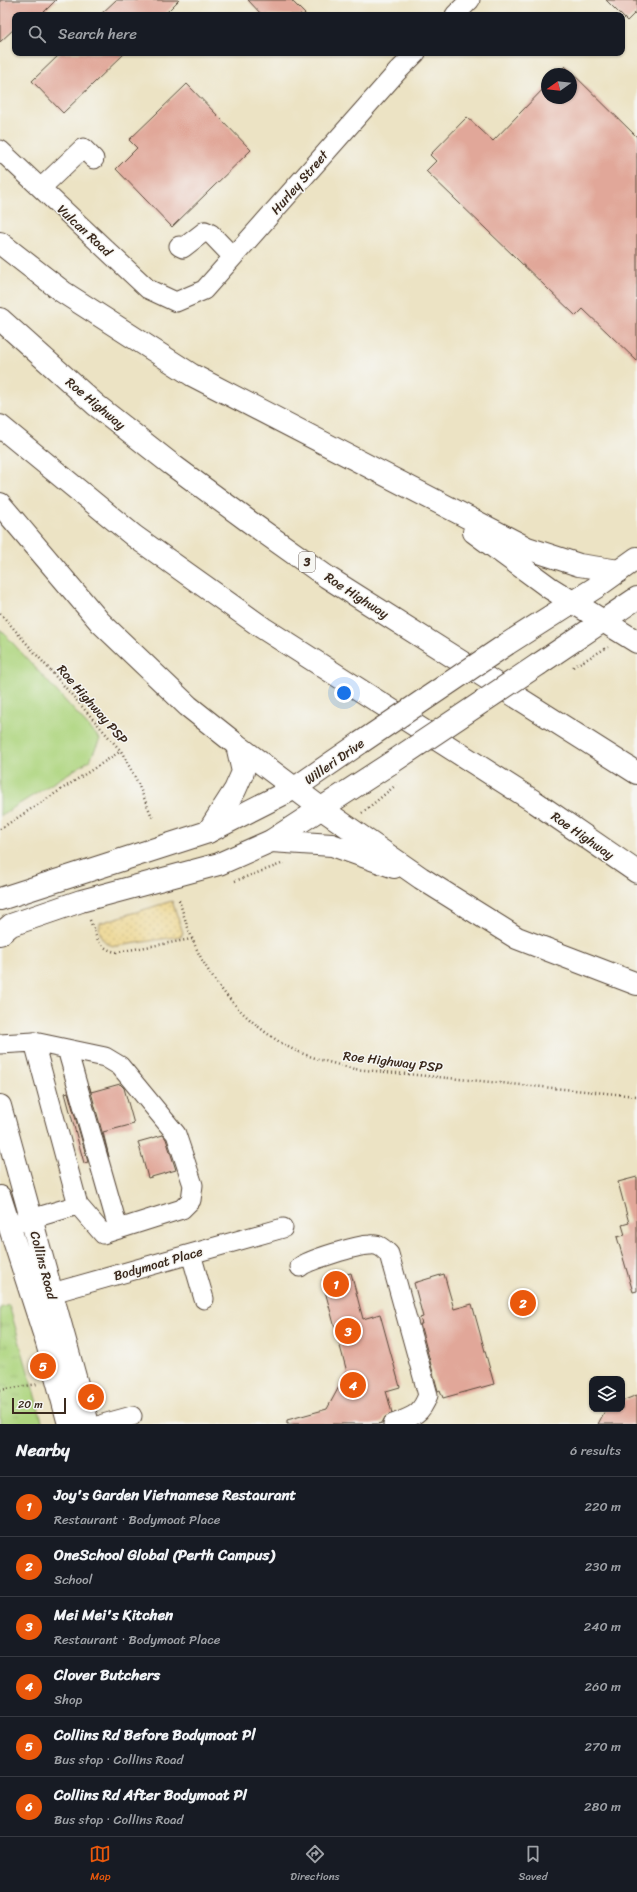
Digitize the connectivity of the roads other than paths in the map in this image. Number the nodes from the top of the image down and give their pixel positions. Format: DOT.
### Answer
graph roads {
  1 [pos="470,0"];
  2 [pos="458,12"];
  3 [pos="413,56"];
  4 [pos="0,150"];
  5 [pos="94,159"];
  6 [pos="41,188"];
  7 [pos="0,243"];
  8 [pos="178,246"];
  9 [pos="233,257"];
  10 [pos="176,302"];
  11 [pos="0,318"];
  12 [pos="0,426"];
  13 [pos="424,494"];
  14 [pos="0,504"];
  15 [pos="637,558"];
  16 [pos="619,571"];
  17 [pos="637,598"];
  18 [pos="573,602"];
  19 [pos="604,620"];
  20 [pos="637,642"];
  21 [pos="237,745"];
  22 [pos="637,773"];
  23 [pos="295,788"];
  24 [pos="322,809"];
  25 [pos="208,832"];
  26 [pos="271,841"];
  27 [pos="637,872"];
  28 [pos="421,878"];
  29 [pos="0,899"];
  30 [pos="0,934"];
  31 [pos="637,984"];
  32 [pos="34,1042"];
  33 [pos="0,1044"];
  34 [pos="67,1049"];
  35 [pos="1,1110"];
  36 [pos="0,1197"];
  37 [pos="78,1205"];
  38 [pos="32,1219"];
  39 [pos="10,1225"];
  40 [pos="118,1228"];
  41 [pos="283,1228"];
  42 [pos="191,1254"];
  43 [pos="300,1267"];
  44 [pos="42,1296"];
  45 [pos="204,1299"];
  46 [pos="130,1419"];
  47 [pos="69,1424"];
  48 [pos="88,1424"];
  49 [pos="103,1424"];
  50 [pos="393,1424"];
  1 -- 2 [label="street"];
  3 -- 9 [label="street, Hurley Street"];
  4 -- 6 [label="street, Vulcan Road"];
  5 -- 6 [label="street"];
  6 -- 10 [label="street, Vulcan Road"];
  7 -- 13 [label="main road"];
  8 -- 9 [label="street"];
  9 -- 10 [label="street, Hurley Street"];
  11 -- 22 [label="main road, Roe Highway / 3"];
  12 -- 27 [label="main road, Roe Highway"];
  13 -- 16 [label="main road"];
  13 -- 18 [label="main road"];
  14 -- 21 [label="main road"];
  15 -- 16 [label="main road, Willeri Drive"];
  16 -- 18 [label="main road, Willeri Drive"];
  17 -- 19 [label="main road"];
  18 -- 19 [label="main road"];
  18 -- 23 [label="main road, Willeri Drive, bridge"];
  19 -- 20 [label="main road"];
  19 -- 24 [label="main road, bridge"];
  21 -- 23 [label="main road"];
  21 -- 25 [label="main road"];
  23 -- 24 [label="main road"];
  23 -- 25 [label="main road, Willeri Drive"];
  24 -- 26 [label="main road"];
  24 -- 28 [label="main road"];
  25 -- 29 [label="main road, Willeri Drive"];
  26 -- 28 [label="main road"];
  26 -- 30 [label="main road"];
  28 -- 31 [label="main road"];
  32 -- 33 [label="street"];
  32 -- 34 [label="street"];
  32 -- 37 [label="street"];
  34 -- 40 [label="street"];
  34 -- 40 [label="street"];
  35 -- 38 [label="main road, Collins Road"];
  36 -- 39 [label="main road, Collins Road"];
  37 -- 38 [label="street"];
  37 -- 40 [label="street"];
  38 -- 39 [label="street"];
  38 -- 44 [label="main road, Collins Road"];
  39 -- 44 [label="main road, Collins Road"];
  41 -- 42 [label="street, Bodymoat Place"];
  42 -- 44 [label="street, Bodymoat Place"];
  42 -- 45 [label="street"];
  43 -- 50 [label="street"];
  44 -- 47 [label="main road, Collins Road"];
  44 -- 48 [label="main road, Collins Road"];
  46 -- 49 [label="street"];
}
